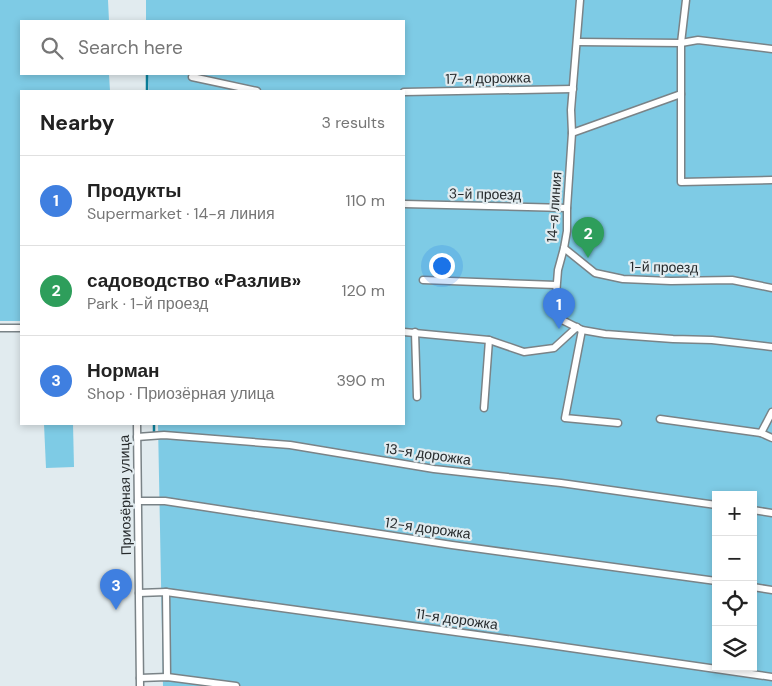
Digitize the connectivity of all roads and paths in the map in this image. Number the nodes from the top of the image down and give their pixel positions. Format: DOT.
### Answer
graph roads {
  1 [pos="580,0"];
  2 [pos="686,0"];
  3 [pos="578,42"];
  4 [pos="681,43"];
  5 [pos="772,49"];
  6 [pos="192,77"];
  7 [pos="572,89"];
  8 [pos="252,90"];
  9 [pos="405,92"];
  10 [pos="681,94"];
  11 [pos="572,133"];
  12 [pos="772,180"];
  13 [pos="405,204"];
  14 [pos="566,208"];
  15 [pos="564,248"];
  16 [pos="423,280"];
  17 [pos="556,284"];
  18 [pos="772,288"];
  19 [pos="0,328"];
  20 [pos="20,328"];
  21 [pos="580,328"];
  22 [pos="405,332"];
  23 [pos="415,332"];
  24 [pos="489,340"];
  25 [pos="772,347"];
  26 [pos="417,397"];
  27 [pos="484,408"];
  28 [pos="772,412"];
  29 [pos="660,419"];
  30 [pos="618,423"];
  31 [pos="137,425"];
  32 [pos="760,433"];
  33 [pos="137,437"];
  34 [pos="772,438"];
  35 [pos="138,501"];
  36 [pos="712,504"];
  37 [pos="757,511"];
  38 [pos="772,513"];
  39 [pos="712,580"];
  40 [pos="757,588"];
  41 [pos="772,590"];
  42 [pos="166,592"];
  43 [pos="139,593"];
  44 [pos="167,677"];
  45 [pos="772,677"];
  46 [pos="140,678"];
  47 [pos="140,686"];
  48 [pos="236,686"];
  1 -- 3 [label="street, 14-я линия"];
  2 -- 4 [label="street"];
  3 -- 4 [label="street"];
  3 -- 7 [label="street, 14-я линия"];
  4 -- 5 [label="street"];
  4 -- 10 [label="street"];
  6 -- 8 [label="street"];
  7 -- 9 [label="street, 17-я дорожка"];
  7 -- 11 [label="street, 14-я линия"];
  10 -- 11 [label="street"];
  10 -- 12 [label="street"];
  11 -- 14 [label="street, 14-я линия"];
  13 -- 14 [label="street, 3-й проезд"];
  14 -- 15 [label="street, 14-я линия"];
  15 -- 17 [label="street, 14-я линия"];
  15 -- 18 [label="street, 1-й проезд"];
  16 -- 17 [label="street"];
  17 -- 21 [label="street, 14-я линия"];
  19 -- 20 [label="street"];
  21 -- 24 [label="street"];
  21 -- 25 [label="street, 14-я линия"];
  21 -- 30 [label="street"];
  22 -- 23 [label="street"];
  23 -- 24 [label="street"];
  23 -- 26 [label="street"];
  24 -- 27 [label="street"];
  28 -- 32 [label="street"];
  29 -- 32 [label="street"];
  31 -- 33 [label="street, Приозёрная улица"];
  32 -- 34 [label="street"];
  33 -- 35 [label="street, Приозёрная улица"];
  33 -- 36 [label="street, 13-я дорожка"];
  35 -- 39 [label="street, 12-я дорожка"];
  35 -- 43 [label="street, Приозёрная улица"];
  37 -- 38 [label="street"];
  40 -- 41 [label="street"];
  42 -- 43 [label="street, 11-я дорожка"];
  42 -- 44 [label="street"];
  42 -- 45 [label="street, 11-я дорожка"];
  43 -- 46 [label="street, Приозёрная улица"];
  44 -- 46 [label="street"];
  44 -- 48 [label="street"];
  46 -- 47 [label="street, Приозёрная улица"];
}
